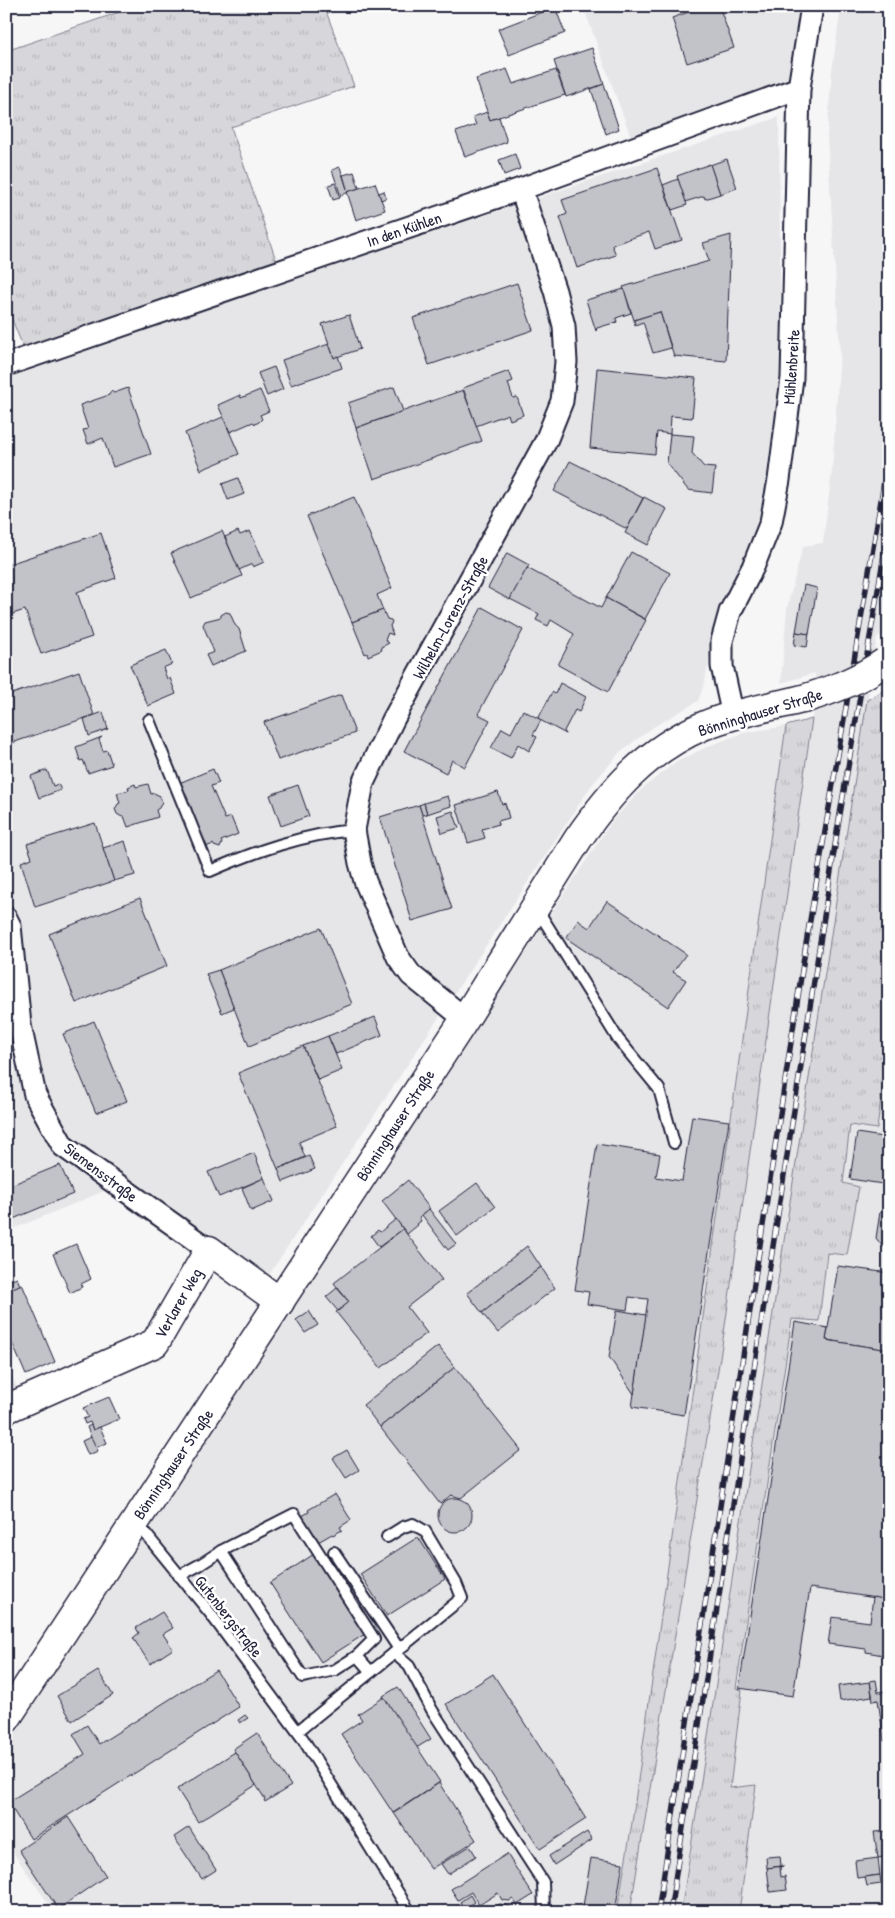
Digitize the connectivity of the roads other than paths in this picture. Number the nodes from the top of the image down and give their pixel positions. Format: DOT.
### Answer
graph roads {
  1 [pos="812,6"];
  2 [pos="799,88"];
  3 [pos="521,189"];
  4 [pos="6,366"];
  5 [pos="887,661"];
  6 [pos="733,716"];
  7 [pos="149,720"];
  8 [pos="354,830"];
  9 [pos="536,906"];
  10 [pos="6,918"];
  11 [pos="465,1019"];
  12 [pos="674,1143"];
  13 [pos="209,1250"];
  14 [pos="280,1302"];
  15 [pos="6,1409"];
  16 [pos="135,1521"];
  17 [pos="387,1537"];
  18 [pos="221,1551"];
  19 [pos="334,1552"];
  20 [pos="179,1576"];
  21 [pos="396,1651"];
  22 [pos="356,1656"];
  23 [pos="371,1672"];
  24 [pos="6,1719"];
  25 [pos="298,1731"];
  26 [pos="410,1912"];
  27 [pos="544,1912"];
  1 -- 2 [label="street, Mühlenbreite"];
  2 -- 3 [label="street, In den Kühlen"];
  2 -- 6 [label="street, Mühlenbreite"];
  3 -- 4 [label="street, In den Kühlen"];
  3 -- 8 [label="street, Wilhelm-Lorenz-Straße"];
  5 -- 6 [label="main road, Bönninghauser Straße, bridge"];
  6 -- 9 [label="main road, Bönninghauser Straße"];
  7 -- 8 [label="lane"];
  8 -- 11 [label="street, Wilhelm-Lorenz-Straße"];
  9 -- 11 [label="main road, Bönninghauser Straße"];
  9 -- 12 [label="lane"];
  10 -- 13 [label="street, Siemensstraße"];
  11 -- 14 [label="main road, Bönninghauser Straße"];
  13 -- 14 [label="main road, Verlarer Weg"];
  13 -- 15 [label="main road, Verlarer Weg"];
  14 -- 16 [label="main road, Bönninghauser Straße"];
  16 -- 20 [label="lane, Gutenbergstraße"];
  16 -- 24 [label="main road, Bönninghauser Straße"];
  17 -- 21 [label="lane"];
  18 -- 20 [label="lane"];
  18 -- 22 [label="lane"];
  18 -- 22 [label="lane"];
  19 -- 21 [label="lane"];
  20 -- 25 [label="lane, Gutenbergstraße"];
  21 -- 23 [label="lane"];
  21 -- 27 [label="lane"];
  22 -- 23 [label="lane"];
  23 -- 25 [label="lane"];
  25 -- 26 [label="lane, Gutenbergstraße"];
}
